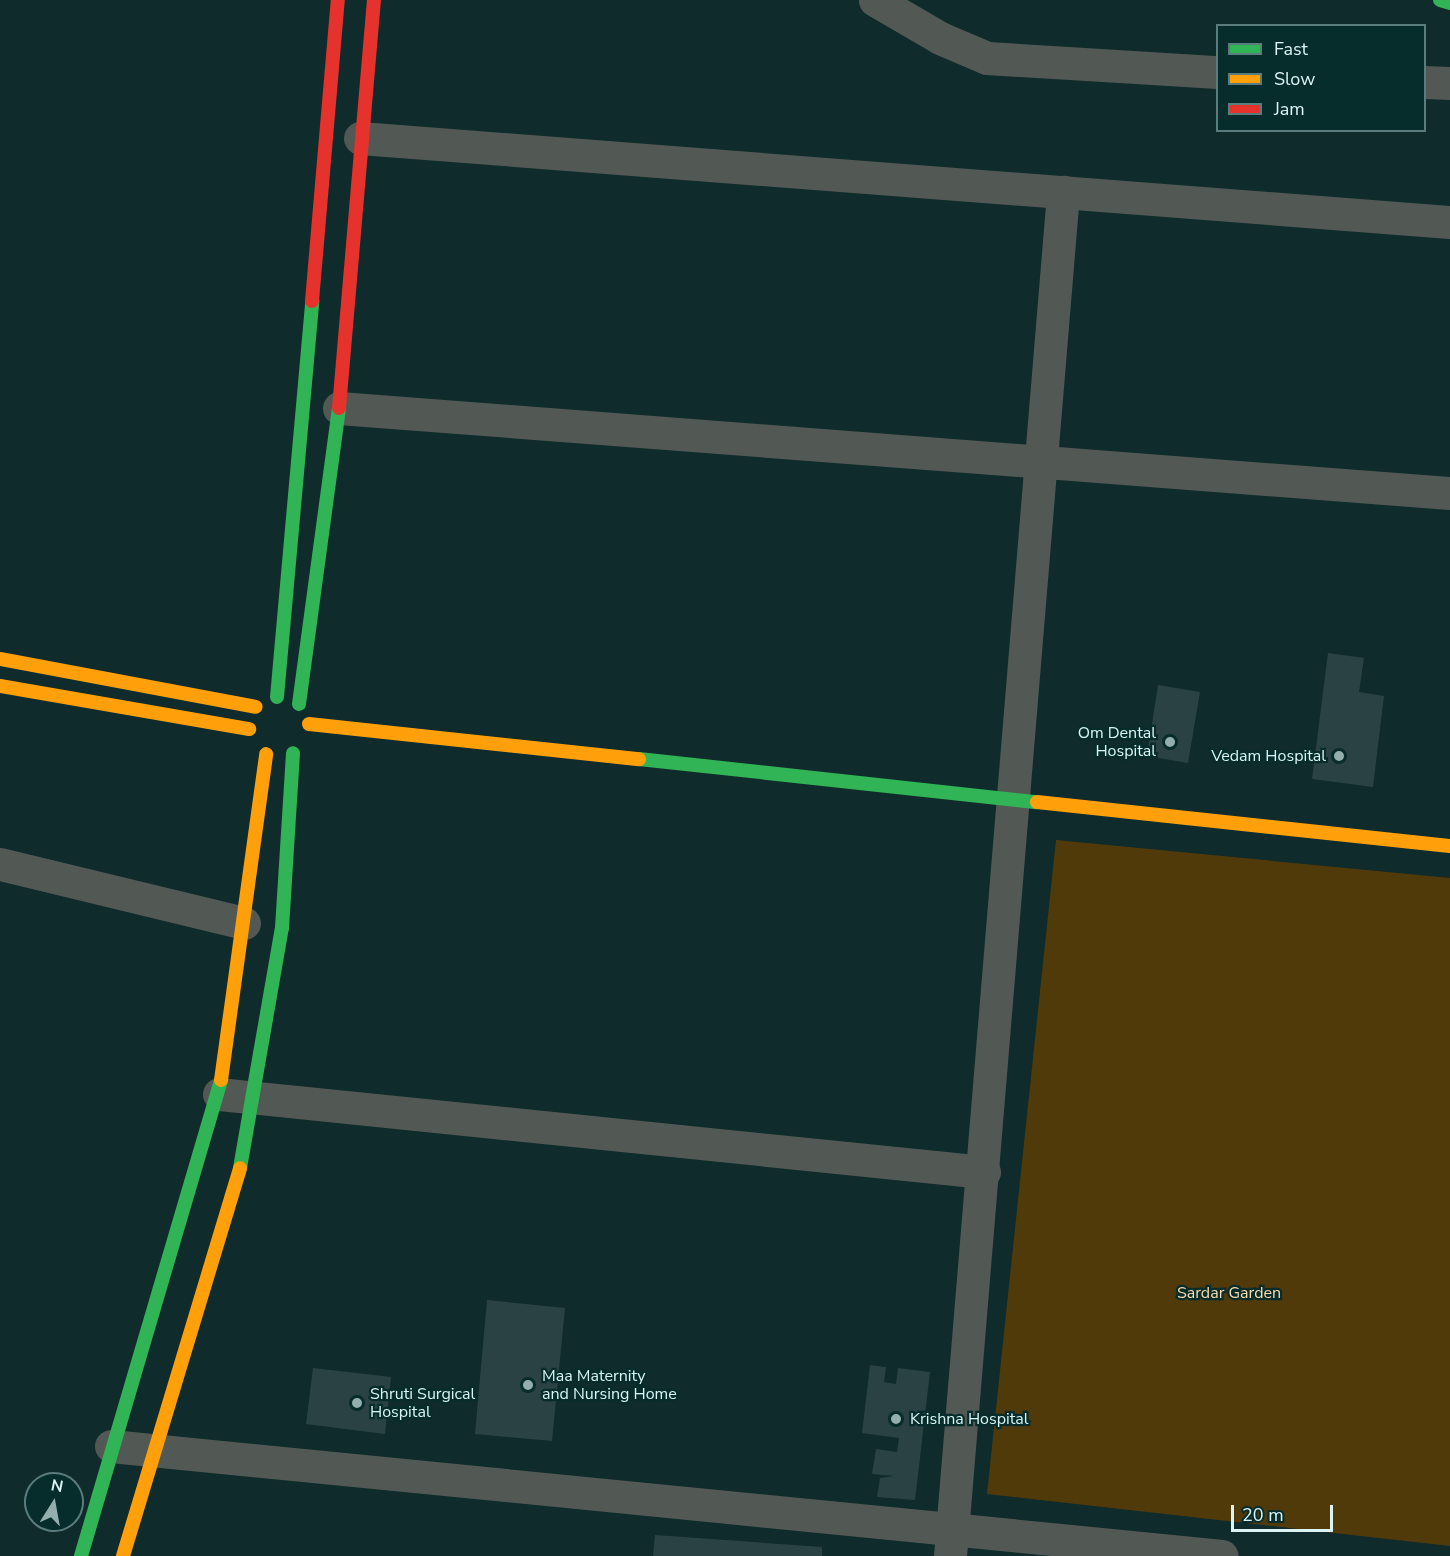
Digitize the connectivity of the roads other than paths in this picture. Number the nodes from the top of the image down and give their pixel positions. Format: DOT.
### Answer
graph roads {
  1 [pos="338,0"];
  2 [pos="375,0"];
  3 [pos="875,0"];
  4 [pos="1440,0"];
  5 [pos="1450,3"];
  6 [pos="1216,72"];
  7 [pos="1426,82"];
  8 [pos="1450,83"];
  9 [pos="360,138"];
  10 [pos="1063,192"];
  11 [pos="1450,222"];
  12 [pos="339,408"];
  13 [pos="1042,460"];
  14 [pos="1450,493"];
  15 [pos="0,659"];
  16 [pos="0,686"];
  17 [pos="277,697"];
  18 [pos="299,704"];
  19 [pos="256,707"];
  20 [pos="249,729"];
  21 [pos="303,740"];
  22 [pos="266,754"];
  23 [pos="1017,801"];
  24 [pos="1450,846"];
  25 [pos="0,864"];
  26 [pos="244,923"];
  27 [pos="219,1094"];
  28 [pos="256,1098"];
  29 [pos="984,1172"];
  30 [pos="111,1446"];
  31 [pos="152,1450"];
  32 [pos="951,1544"];
  33 [pos="81,1556"];
  34 [pos="123,1556"];
  35 [pos="1222,1556"];
  1 -- 17 [label="street"];
  2 -- 9 [label="street"];
  3 -- 6 [label="street"];
  4 -- 5 [label="street"];
  7 -- 8 [label="street"];
  9 -- 10 [label="street"];
  9 -- 12 [label="street"];
  10 -- 11 [label="street"];
  10 -- 13 [label="street"];
  12 -- 13 [label="street"];
  12 -- 18 [label="street"];
  13 -- 14 [label="street"];
  13 -- 23 [label="street"];
  15 -- 19 [label="street"];
  16 -- 20 [label="street"];
  17 -- 18 [label="street"];
  17 -- 19 [label="street"];
  18 -- 21 [label="street"];
  19 -- 20 [label="street"];
  20 -- 22 [label="street"];
  21 -- 22 [label="street"];
  21 -- 23 [label="street"];
  21 -- 28 [label="street"];
  22 -- 26 [label="street"];
  23 -- 24 [label="street"];
  23 -- 29 [label="street"];
  25 -- 26 [label="street"];
  26 -- 27 [label="street"];
  27 -- 28 [label="street"];
  27 -- 30 [label="street"];
  28 -- 29 [label="street"];
  28 -- 31 [label="street"];
  29 -- 32 [label="street"];
  30 -- 31 [label="street"];
  30 -- 33 [label="street"];
  31 -- 32 [label="street"];
  31 -- 34 [label="street"];
  32 -- 35 [label="street"];
}
